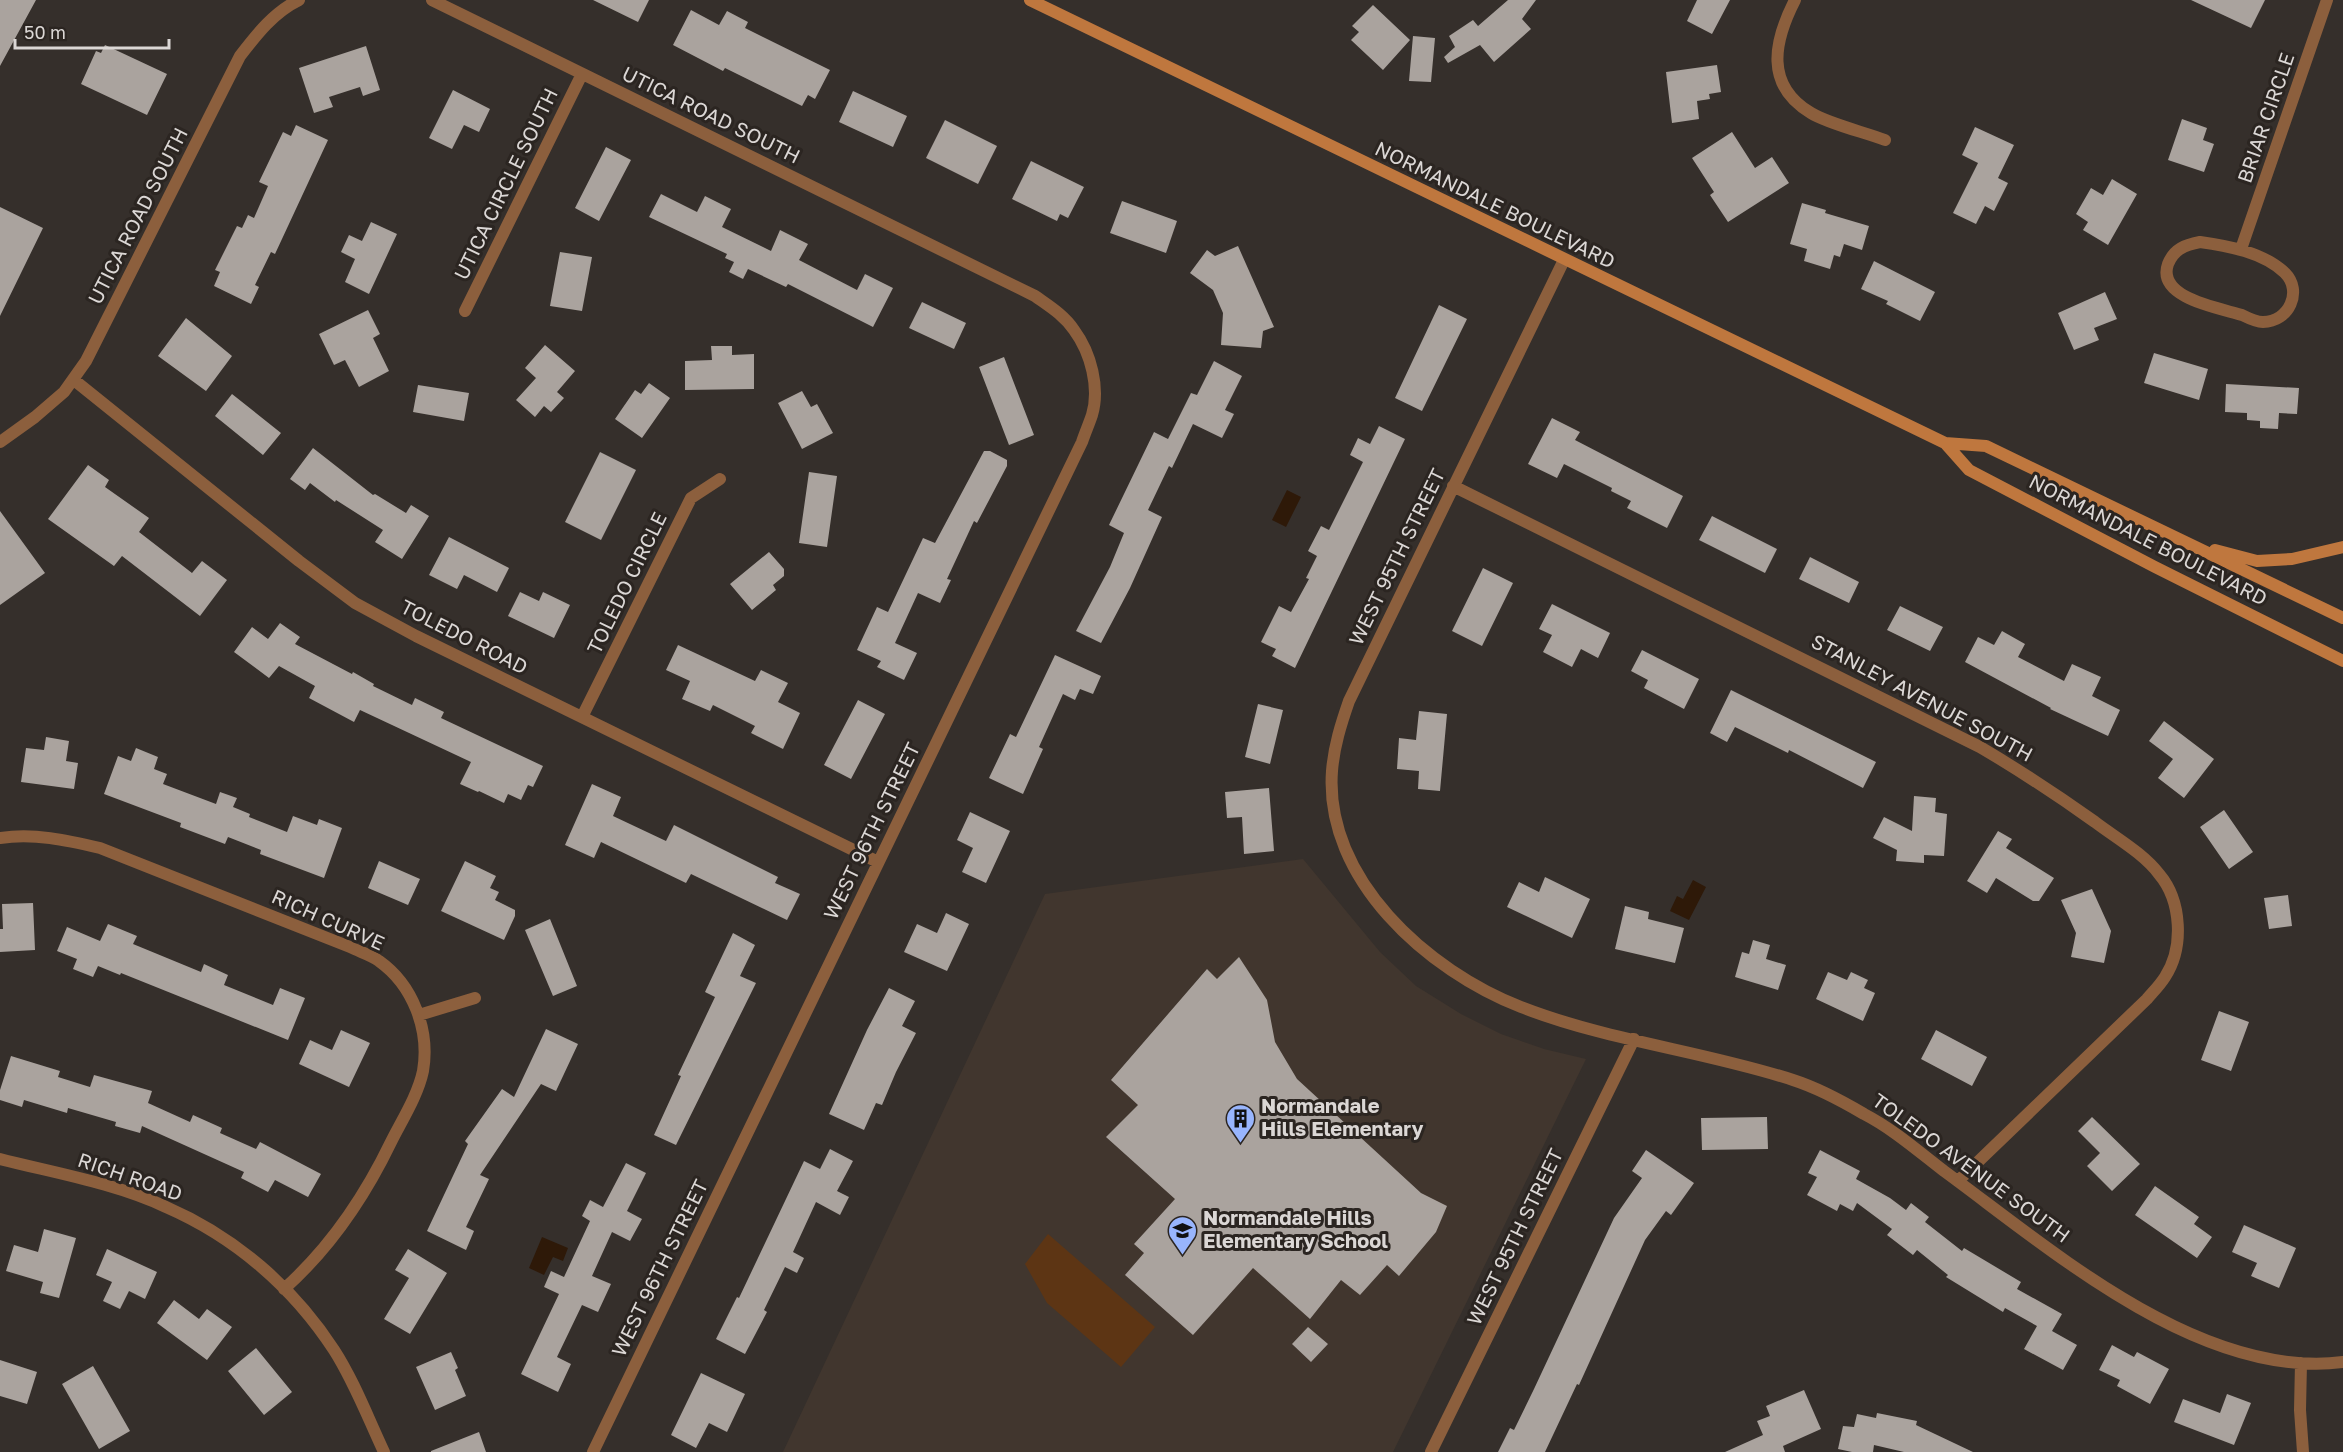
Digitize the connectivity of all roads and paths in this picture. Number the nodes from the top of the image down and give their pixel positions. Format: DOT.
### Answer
graph roads {
  1 [pos="299,0"];
  2 [pos="432,0"];
  3 [pos="1030,0"];
  4 [pos="1795,0"];
  5 [pos="2327,0"];
  6 [pos="582,74"];
  7 [pos="1885,140"];
  8 [pos="2241,249"];
  9 [pos="1564,260"];
  10 [pos="973,266"];
  11 [pos="465,311"];
  12 [pos="74,380"];
  13 [pos="0,442"];
  14 [pos="1945,442"];
  15 [pos="720,479"];
  16 [pos="1453,486"];
  17 [pos="2188,543"];
  18 [pos="2343,547"];
  19 [pos="2343,618"];
  20 [pos="2343,661"];
  21 [pos="582,717"];
  22 [pos="0,838"];
  23 [pos="878,862"];
  24 [pos="1362,882"];
  25 [pos="475,998"];
  26 [pos="419,1015"];
  27 [pos="1634,1039"];
  28 [pos="0,1159"];
  29 [pos="1958,1181"];
  30 [pos="284,1289"];
  31 [pos="2343,1362"];
  32 [pos="2301,1363"];
  33 [pos="384,1452"];
  34 [pos="593,1452"];
  35 [pos="1431,1452"];
  36 [pos="2304,1452"];
  1 -- 12 [label="street, UTICA ROAD SOUTH"];
  2 -- 6 [label="street, UTICA ROAD SOUTH"];
  3 -- 9 [label="main road, NORMANDALE BOULEVARD"];
  4 -- 7 [label="street"];
  5 -- 8 [label="street, BRIAR CIRCLE"];
  6 -- 10 [label="street, UTICA ROAD SOUTH"];
  6 -- 11 [label="street, UTICA CIRCLE SOUTH"];
  8 -- 8 [label="street"];
  9 -- 14 [label="main road, NORMANDALE BOULEVARD"];
  9 -- 16 [label="street, WEST 95TH STREET"];
  10 -- 23 [label="street, WEST 96TH STREET"];
  12 -- 13 [label="street, UTICA ROAD SOUTH"];
  12 -- 21 [label="street, TOLEDO ROAD"];
  14 -- 17 [label="main road, NORMANDALE BOULEVARD"];
  14 -- 20 [label="main road, NORMANDALE BOULEVARD"];
  15 -- 21 [label="street, TOLEDO CIRCLE"];
  16 -- 24 [label="street, WEST 95TH STREET"];
  16 -- 29 [label="street, STANLEY AVENUE SOUTH"];
  17 -- 18 [label="main road"];
  17 -- 19 [label="main road, NORMANDALE BOULEVARD"];
  21 -- 23 [label="street, TOLEDO ROAD"];
  22 -- 26 [label="street, RICH CURVE"];
  23 -- 34 [label="street, WEST 96TH STREET"];
  24 -- 27 [label="street, TOLEDO AVENUE SOUTH"];
  25 -- 26 [label="street"];
  26 -- 30 [label="street, RICH CURVE"];
  27 -- 29 [label="street, TOLEDO AVENUE SOUTH"];
  27 -- 35 [label="street, WEST 95TH STREET"];
  28 -- 30 [label="street, RICH ROAD"];
  29 -- 32 [label="street, TOLEDO AVENUE SOUTH"];
  30 -- 33 [label="street, RICH ROAD"];
  31 -- 32 [label="street, TOLEDO AVENUE SOUTH"];
  32 -- 36 [label="street"];
}
